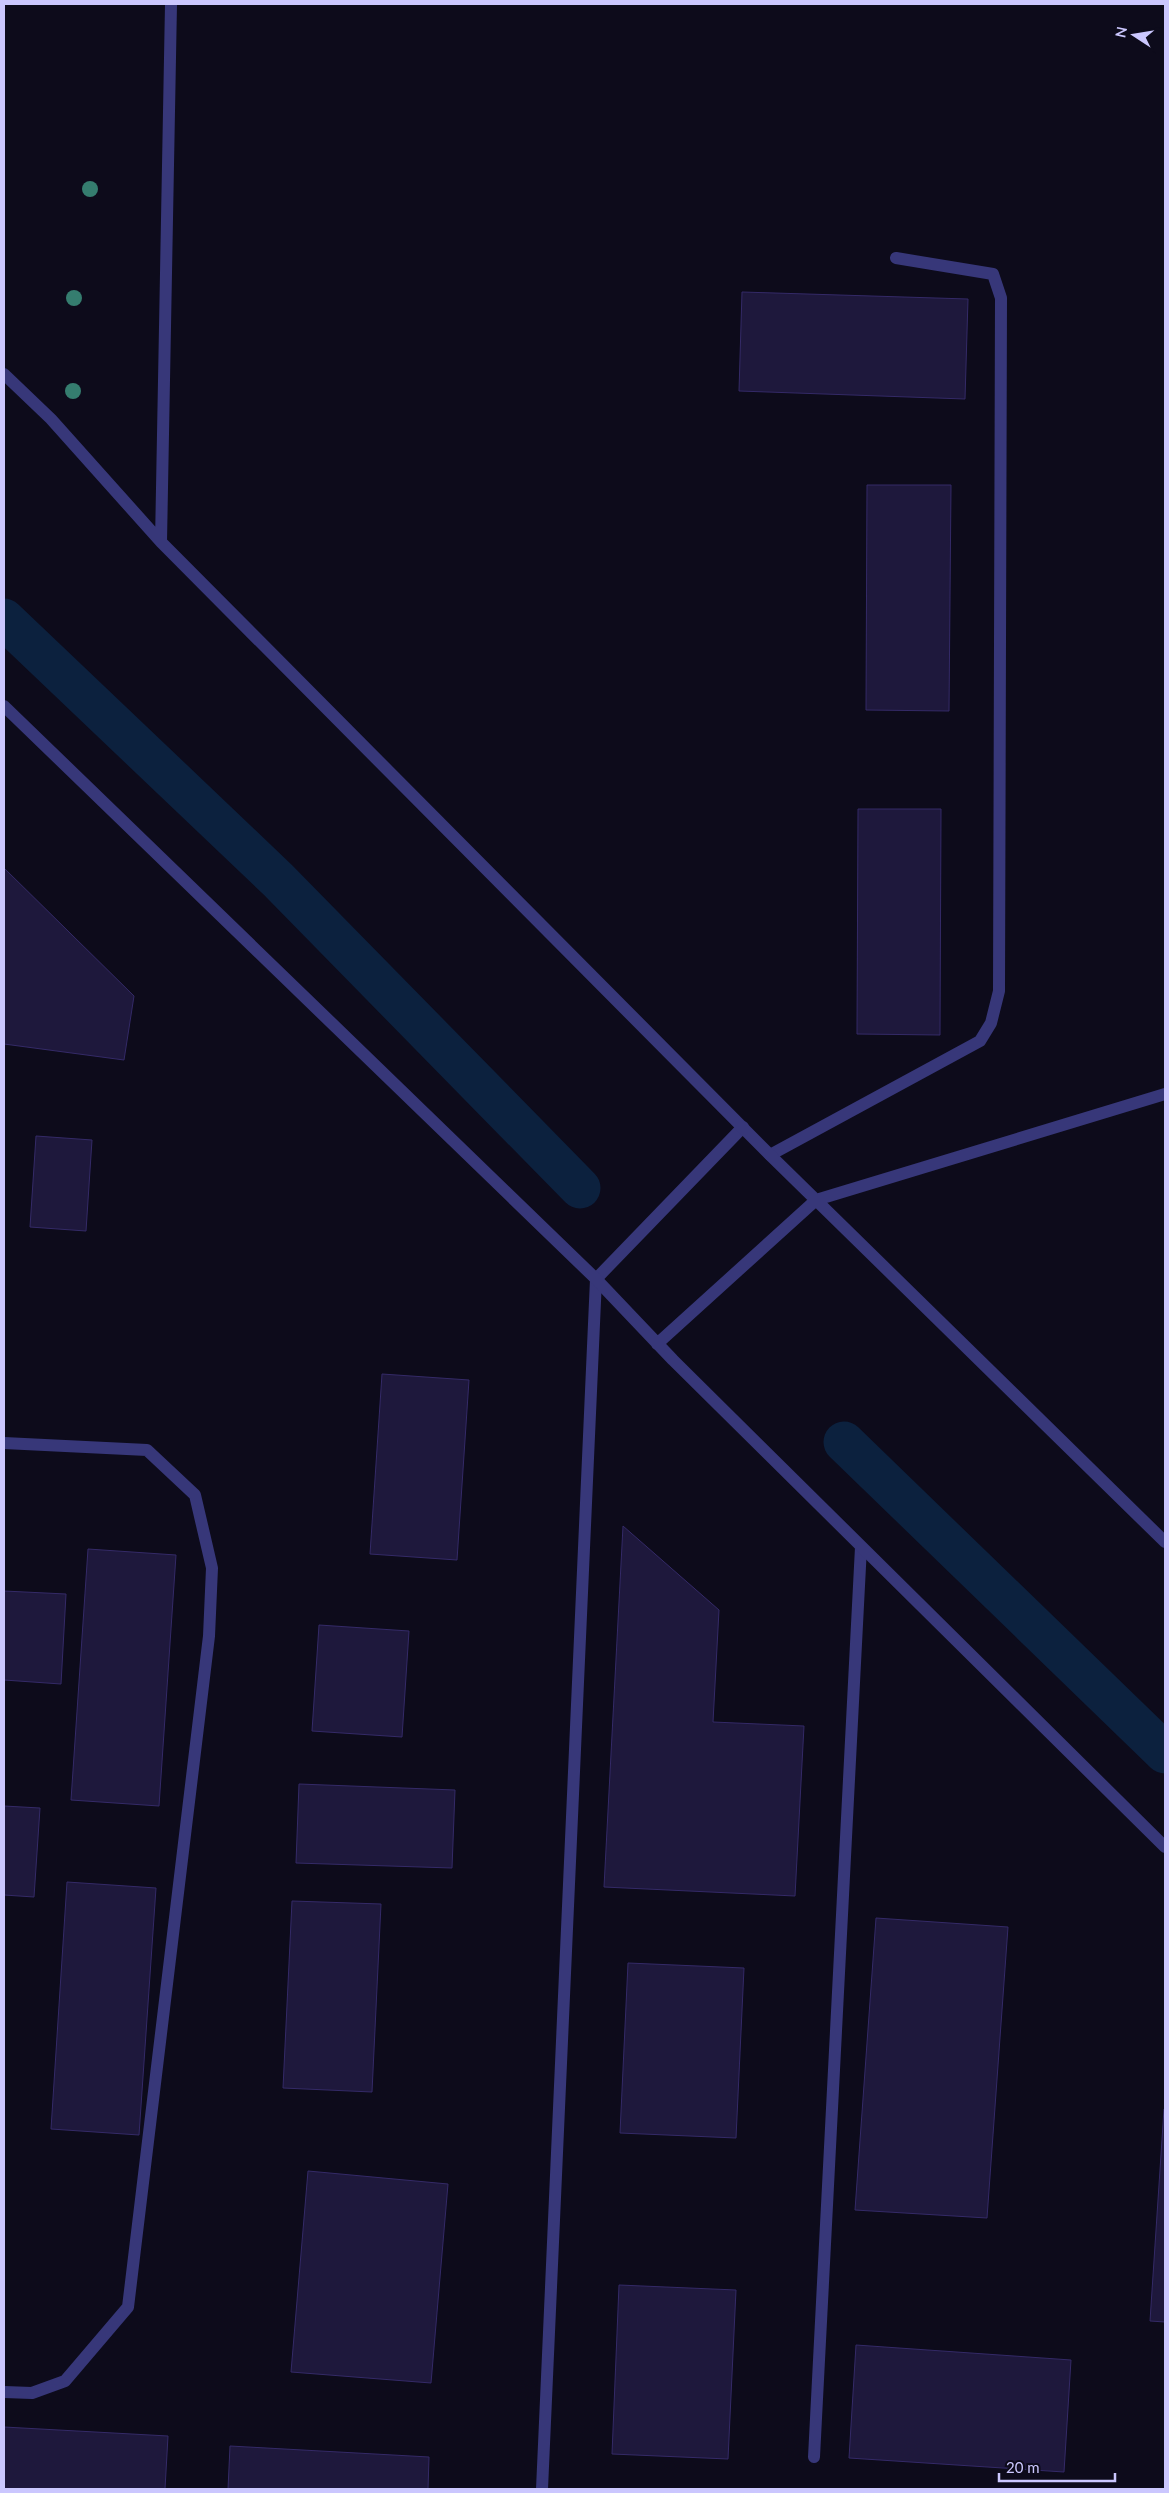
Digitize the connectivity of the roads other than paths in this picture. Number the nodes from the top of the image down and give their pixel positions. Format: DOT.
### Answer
graph roads {
  1 [pos="171,4"];
  2 [pos="896,258"];
  3 [pos="4,374"];
  4 [pos="161,542"];
  5 [pos="4,706"];
  6 [pos="1165,1094"];
  7 [pos="743,1127"];
  8 [pos="770,1155"];
  9 [pos="816,1200"];
  10 [pos="596,1279"];
  11 [pos="657,1344"];
  12 [pos="4,1443"];
  13 [pos="1165,1542"];
  14 [pos="861,1547"];
  15 [pos="1165,1847"];
  16 [pos="4,2392"];
  17 [pos="814,2457"];
  18 [pos="542,2489"];
  1 -- 4 [label="street"];
  2 -- 8 [label="street"];
  3 -- 4 [label="street"];
  4 -- 7 [label="street"];
  5 -- 10 [label="street"];
  6 -- 9 [label="street"];
  7 -- 8 [label="street"];
  7 -- 10 [label="street"];
  8 -- 9 [label="street"];
  9 -- 11 [label="street"];
  9 -- 13 [label="street"];
  10 -- 11 [label="street"];
  10 -- 18 [label="street"];
  11 -- 14 [label="street"];
  12 -- 16 [label="street"];
  14 -- 15 [label="street"];
  14 -- 17 [label="street"];
}
